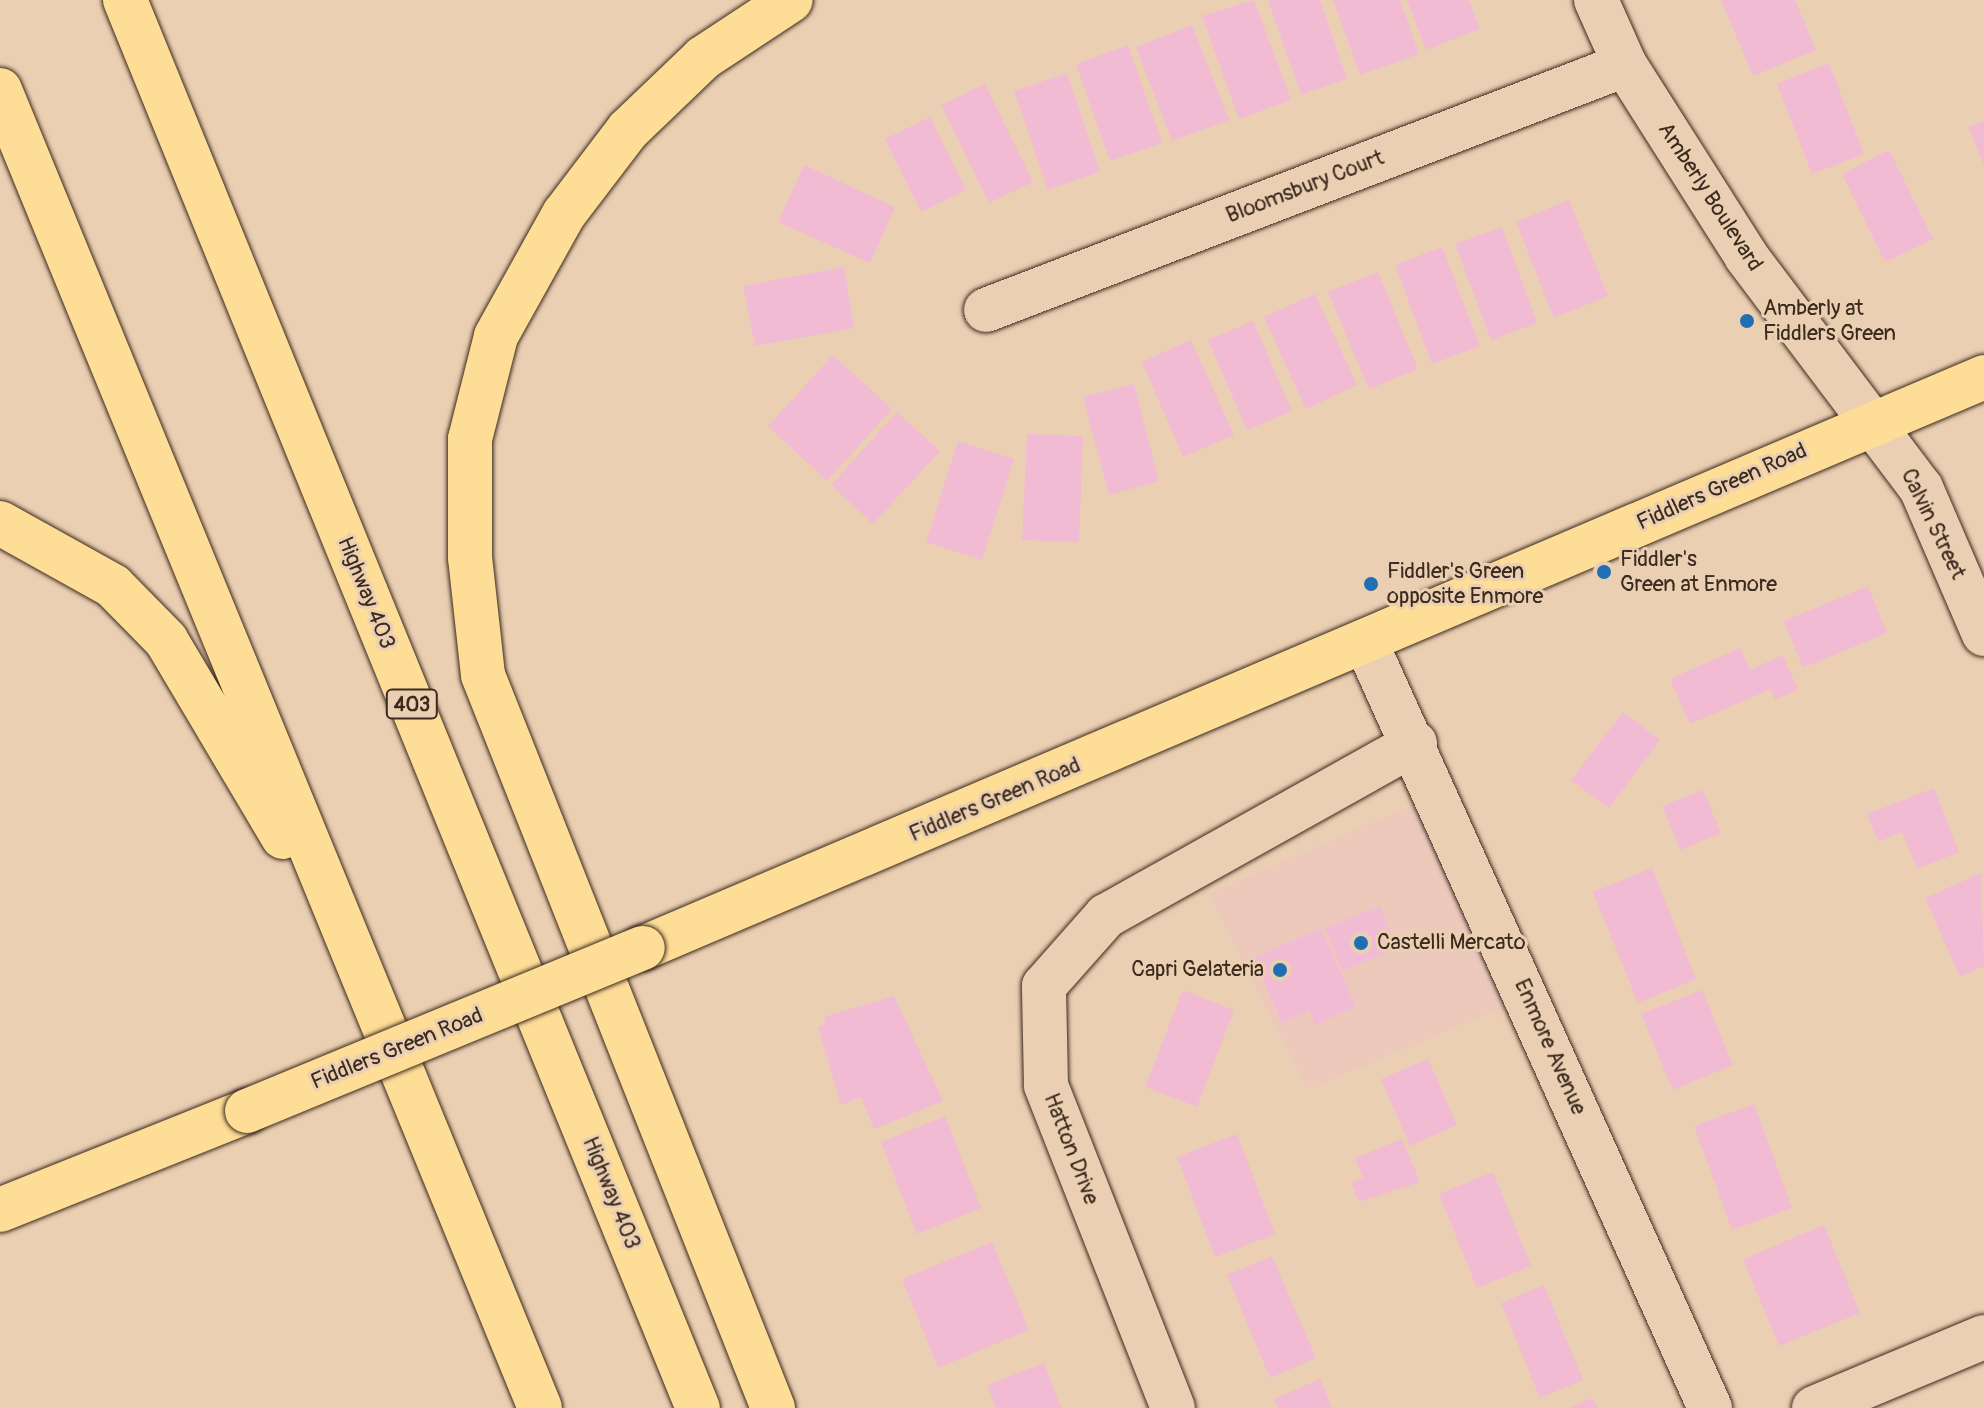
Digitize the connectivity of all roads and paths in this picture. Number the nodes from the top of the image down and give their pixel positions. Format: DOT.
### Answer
graph roads {
  1 [pos="125,0"];
  2 [pos="791,0"];
  3 [pos="1596,0"];
  4 [pos="1625,65"];
  5 [pos="0,90"];
  6 [pos="986,310"];
  7 [pos="1984,377"];
  8 [pos="1875,419"];
  9 [pos="0,523"];
  10 [pos="1984,634"];
  11 [pos="1367,645"];
  12 [pos="1415,743"];
  13 [pos="358,964"];
  14 [pos="0,1210"];
  15 [pos="1984,1337"];
  16 [pos="540,1408"];
  17 [pos="698,1408"];
  18 [pos="773,1408"];
  19 [pos="1173,1408"];
  20 [pos="1710,1408"];
  21 [pos="1814,1408"];
  1 -- 17 [label="main road, Highway 403 / 403"];
  2 -- 18 [label="main road"];
  3 -- 4 [label="street, Amberly Boulevard"];
  4 -- 6 [label="street, Bloomsbury Court"];
  4 -- 8 [label="street, Amberly Boulevard"];
  5 -- 13 [label="main road"];
  7 -- 8 [label="main road, Fiddlers Green Road"];
  8 -- 10 [label="street, Calvin Street"];
  8 -- 11 [label="main road, Fiddlers Green Road"];
  9 -- 13 [label="main road"];
  11 -- 12 [label="street, Enmore Avenue"];
  11 -- 14 [label="main road, Fiddlers Green Road, bridge"];
  12 -- 19 [label="street, Hatton Drive"];
  12 -- 20 [label="street, Enmore Avenue"];
  13 -- 16 [label="main road"];
  15 -- 21 [label="street"];
}
